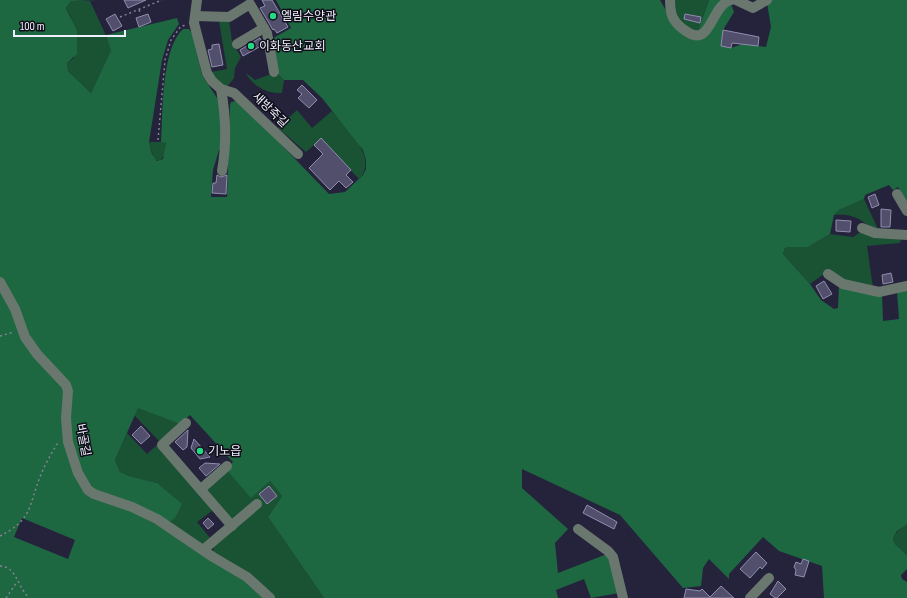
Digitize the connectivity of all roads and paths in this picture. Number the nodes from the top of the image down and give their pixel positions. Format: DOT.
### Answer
graph roads {
  1 [pos="162,0"];
  2 [pos="197,0"];
  3 [pos="662,0"];
  4 [pos="670,0"];
  5 [pos="731,0"];
  6 [pos="736,0"];
  7 [pos="767,0"];
  8 [pos="135,7"];
  9 [pos="139,10"];
  10 [pos="136,11"];
  11 [pos="141,14"];
  12 [pos="670,14"];
  13 [pos="120,18"];
  14 [pos="195,20"];
  15 [pos="264,28"];
  16 [pos="237,44"];
  17 [pos="274,72"];
  18 [pos="221,89"];
  19 [pos="158,140"];
  20 [pos="298,154"];
  21 [pos="222,171"];
  22 [pos="897,194"];
  23 [pos="907,211"];
  24 [pos="862,228"];
  25 [pos="907,235"];
  26 [pos="828,274"];
  27 [pos="0,282"];
  28 [pos="907,286"];
  29 [pos="21,328"];
  30 [pos="0,336"];
  31 [pos="186,423"];
  32 [pos="66,430"];
  33 [pos="227,466"];
  34 [pos="201,489"];
  35 [pos="257,504"];
  36 [pos="232,526"];
  37 [pos="578,529"];
  38 [pos="0,536"];
  39 [pos="203,550"];
  40 [pos="0,566"];
  41 [pos="769,578"];
  42 [pos="17,582"];
  43 [pos="6,598"];
  44 [pos="29,598"];
  45 [pos="270,598"];
  46 [pos="623,598"];
  47 [pos="750,598"];
  1 -- 9 [label="path"];
  2 -- 14 [label="lane, 새방죽길"];
  3 -- 12 [label="lane"];
  4 -- 12 [label="lane"];
  5 -- 12 [label="lane"];
  6 -- 7 [label="lane"];
  8 -- 10 [label="path"];
  9 -- 10 [label="path"];
  9 -- 11 [label="path"];
  10 -- 13 [label="path"];
  14 -- 15 [label="lane"];
  14 -- 18 [label="lane, 새방죽길"];
  14 -- 19 [label="path"];
  15 -- 16 [label="lane"];
  15 -- 17 [label="lane"];
  18 -- 20 [label="lane, 새방죽길"];
  18 -- 21 [label="lane"];
  22 -- 23 [label="lane"];
  24 -- 25 [label="lane"];
  26 -- 28 [label="lane"];
  27 -- 29 [label="lane, 바골길"];
  29 -- 30 [label="path"];
  29 -- 32 [label="lane, 바골길"];
  31 -- 34 [label="lane"];
  32 -- 38 [label="path"];
  32 -- 39 [label="lane, 바골길"];
  33 -- 34 [label="lane"];
  34 -- 36 [label="lane"];
  35 -- 36 [label="lane"];
  36 -- 39 [label="lane"];
  37 -- 46 [label="lane"];
  39 -- 45 [label="lane, 바골길"];
  40 -- 42 [label="path"];
  41 -- 47 [label="lane"];
  42 -- 43 [label="path"];
  42 -- 44 [label="path"];
}
